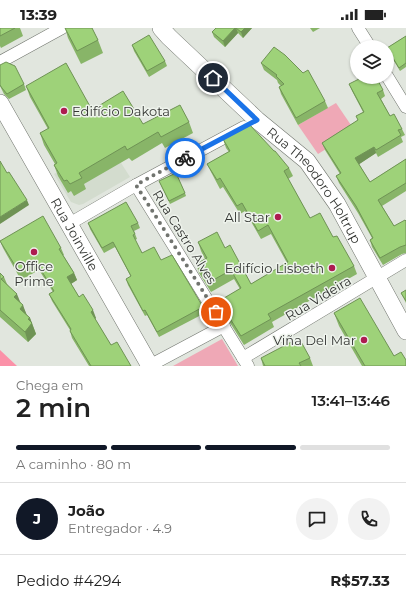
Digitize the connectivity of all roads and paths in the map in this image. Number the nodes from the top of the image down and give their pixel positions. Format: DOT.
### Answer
graph roads {
  1 [pos="62,28"];
  2 [pos="161,28"];
  3 [pos="358,28"];
  4 [pos="366,40"];
  5 [pos="0,62"];
  6 [pos="392,84"];
  7 [pos="0,103"];
  8 [pos="406,108"];
  9 [pos="257,120"];
  10 [pos="136,185"];
  11 [pos="69,224"];
  12 [pos="406,260"];
  13 [pos="377,278"];
  14 [pos="224,326"];
  15 [pos="406,331"];
  16 [pos="246,362"];
  17 [pos="149,366"];
  1 -- 5 [label="street"];
  2 -- 9 [label="main road, Rua Theodoro Holtrup"];
  3 -- 4 [label="street"];
  6 -- 8 [label="street"];
  7 -- 11 [label="main road, Rua Joinville"];
  9 -- 10 [label="street"];
  9 -- 13 [label="main road, Rua Theodoro Holtrup"];
  10 -- 11 [label="street"];
  10 -- 14 [label="street, Rua Castro Alves"];
  11 -- 17 [label="main road, Rua Joinville"];
  12 -- 13 [label="street, Rua Videira"];
  13 -- 15 [label="main road, Rua Theodoro Holtrup"];
  13 -- 16 [label="street, Rua Videira"];
  14 -- 16 [label="street, Rua Castro Alves"];
  14 -- 17 [label="street"];
}
